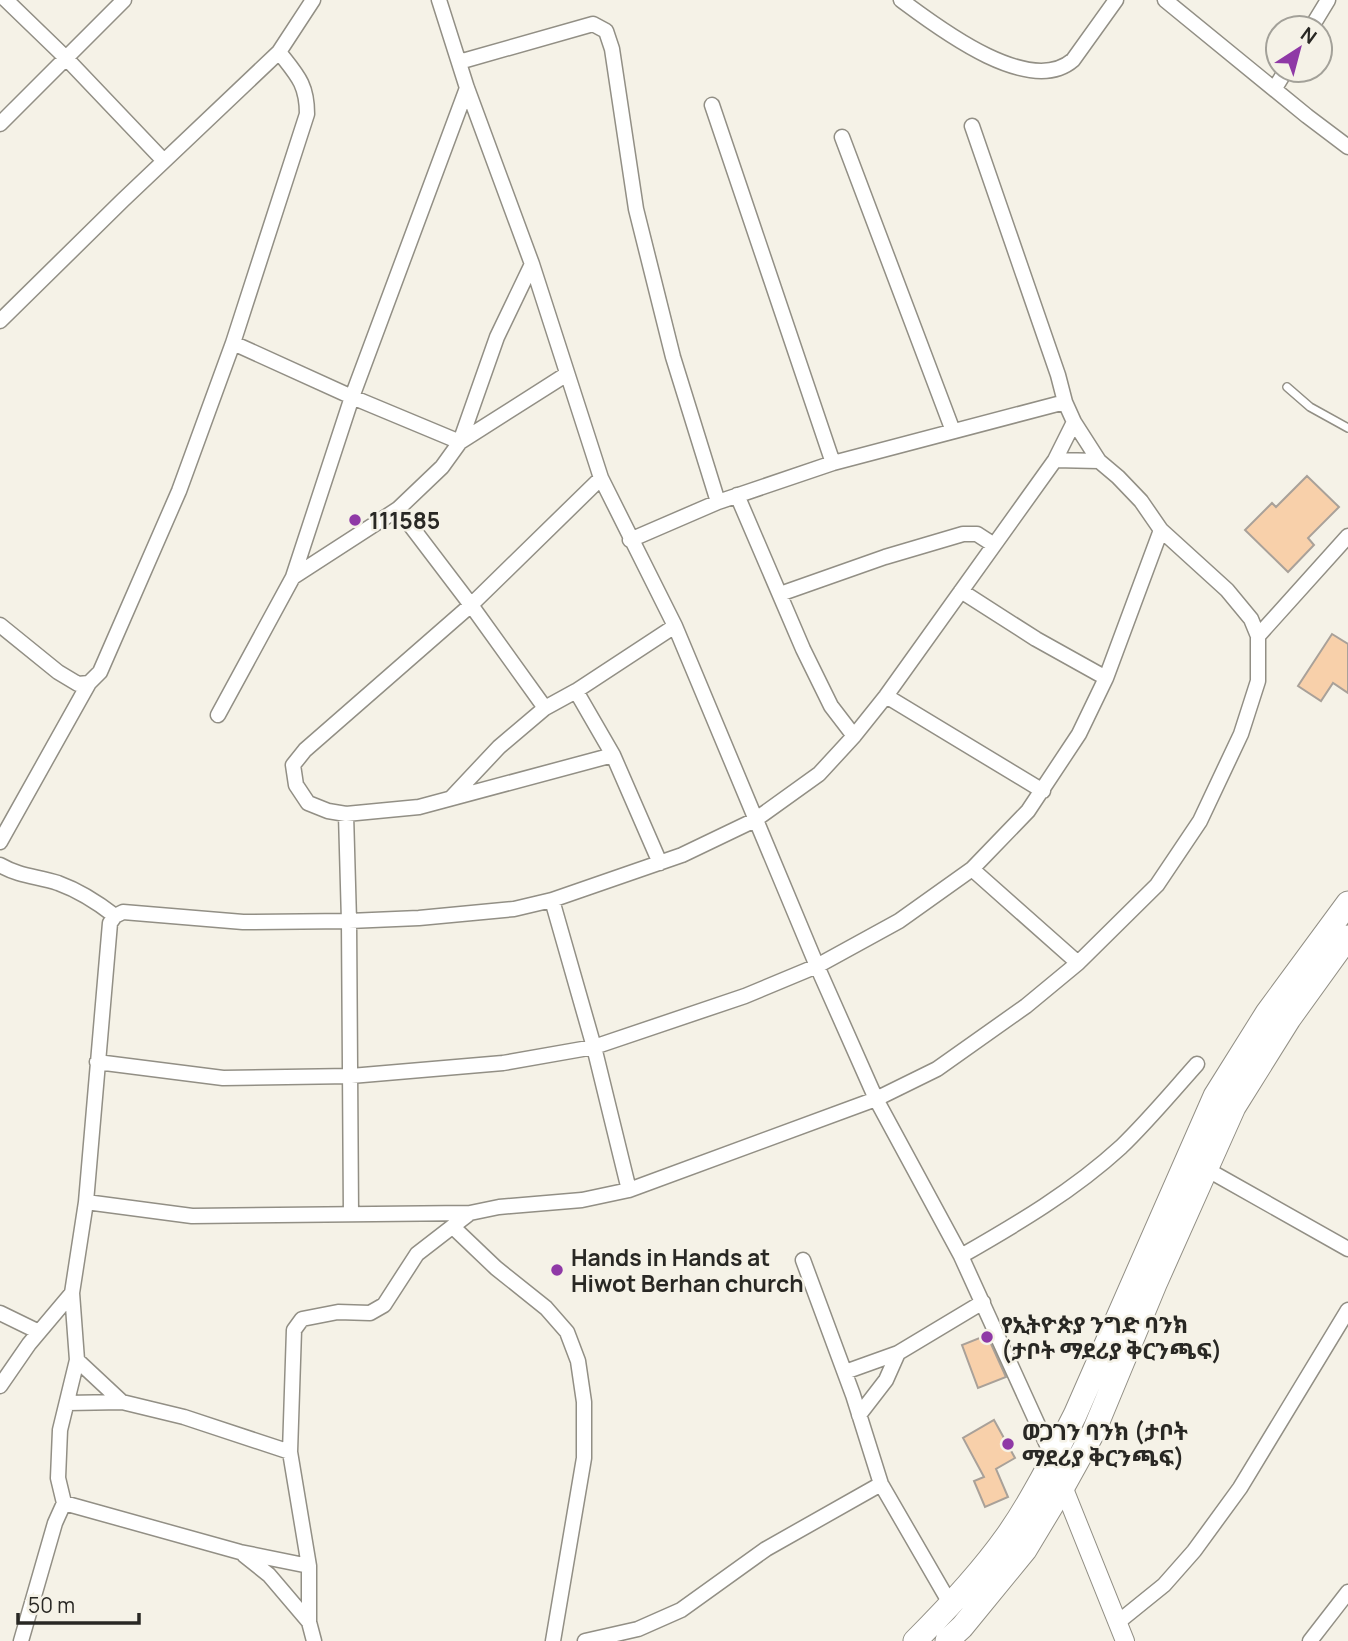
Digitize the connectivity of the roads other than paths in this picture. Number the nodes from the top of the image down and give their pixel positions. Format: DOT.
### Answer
graph roads {
  1 [pos="6,0"];
  2 [pos="124,0"];
  3 [pos="313,0"];
  4 [pos="439,0"];
  5 [pos="901,0"];
  6 [pos="1116,0"];
  7 [pos="1165,0"];
  8 [pos="279,52"];
  9 [pos="65,57"];
  10 [pos="459,62"];
  11 [pos="1277,84"];
  12 [pos="467,88"];
  13 [pos="1275,88"];
  14 [pos="712,105"];
  15 [pos="0,124"];
  16 [pos="972,126"];
  17 [pos="842,137"];
  18 [pos="1348,147"];
  19 [pos="164,161"];
  20 [pos="532,264"];
  21 [pos="0,321"];
  22 [pos="233,343"];
  23 [pos="567,373"];
  24 [pos="1287,387"];
  25 [pos="352,397"];
  26 [pos="1065,401"];
  27 [pos="1074,422"];
  28 [pos="1348,428"];
  29 [pos="953,430"];
  30 [pos="460,442"];
  31 [pos="1055,460"];
  32 [pos="1099,461"];
  33 [pos="833,463"];
  34 [pos="601,478"];
  35 [pos="737,495"];
  36 [pos="718,502"];
  37 [pos="398,509"];
  38 [pos="1161,530"];
  39 [pos="1348,536"];
  40 [pos="630,540"];
  41 [pos="994,545"];
  42 [pos="293,577"];
  43 [pos="961,591"];
  44 [pos="780,594"];
  45 [pos="471,605"];
  46 [pos="0,625"];
  47 [pos="675,626"];
  48 [pos="1258,636"];
  49 [pos="1106,678"];
  50 [pos="89,683"];
  51 [pos="576,691"];
  52 [pos="886,696"];
  53 [pos="545,708"];
  54 [pos="218,715"];
  55 [pos="854,736"];
  56 [pos="614,755"];
  57 [pos="1043,791"];
  58 [pos="452,797"];
  59 [pos="346,814"];
  60 [pos="755,820"];
  61 [pos="0,842"];
  62 [pos="660,863"];
  63 [pos="0,865"];
  64 [pos="972,869"];
  65 [pos="552,900"];
  66 [pos="1348,903"];
  67 [pos="115,916"];
  68 [pos="349,921"];
  69 [pos="1348,937"];
  70 [pos="1078,963"];
  71 [pos="817,966"];
  72 [pos="594,1047"];
  73 [pos="97,1062"];
  74 [pos="1197,1063"];
  75 [pos="351,1076"];
  76 [pos="876,1098"];
  77 [pos="1208,1170"];
  78 [pos="629,1190"];
  79 [pos="86,1202"];
  80 [pos="470,1213"];
  81 [pos="351,1214"];
  82 [pos="453,1227"];
  83 [pos="1348,1249"];
  84 [pos="961,1256"];
  85 [pos="803,1260"];
  86 [pos="72,1293"];
  87 [pos="983,1302"];
  88 [pos="1348,1310"];
  89 [pos="0,1313"];
  90 [pos="39,1332"];
  91 [pos="898,1353"];
  92 [pos="77,1360"];
  93 [pos="845,1372"];
  94 [pos="0,1385"];
  95 [pos="122,1402"];
  96 [pos="67,1403"];
  97 [pos="859,1415"];
  98 [pos="290,1452"];
  99 [pos="1053,1458"];
  100 [pos="881,1485"];
  101 [pos="1063,1488"];
  102 [pos="64,1503"];
  103 [pos="240,1552"];
  104 [pos="309,1566"];
  105 [pos="1348,1592"];
  106 [pos="951,1605"];
  107 [pos="309,1622"];
  108 [pos="1117,1623"];
  109 [pos="21,1641"];
  110 [pos="314,1641"];
  111 [pos="553,1641"];
  112 [pos="585,1641"];
  113 [pos="915,1641"];
  114 [pos="947,1641"];
  115 [pos="1125,1641"];
  116 [pos="1310,1641"];
  1 -- 9 [label="street"];
  2 -- 9 [label="street"];
  3 -- 8 [label="street"];
  4 -- 10 [label="street"];
  5 -- 6 [label="street"];
  7 -- 13 [label="street"];
  8 -- 19 [label="street"];
  8 -- 22 [label="street"];
  9 -- 15 [label="street"];
  9 -- 19 [label="street"];
  10 -- 12 [label="street"];
  10 -- 36 [label="street"];
  11 -- 13 [label="street"];
  12 -- 20 [label="street"];
  12 -- 25 [label="street"];
  13 -- 18 [label="street"];
  14 -- 33 [label="street"];
  16 -- 26 [label="street"];
  17 -- 29 [label="street"];
  19 -- 21 [label="street"];
  20 -- 23 [label="street"];
  20 -- 30 [label="street"];
  22 -- 25 [label="street"];
  22 -- 50 [label="street"];
  23 -- 30 [label="street"];
  23 -- 34 [label="street"];
  24 -- 28 [label="lane"];
  25 -- 30 [label="street"];
  25 -- 42 [label="street"];
  26 -- 27 [label="street"];
  26 -- 29 [label="street"];
  27 -- 31 [label="street"];
  27 -- 32 [label="street"];
  29 -- 33 [label="street"];
  30 -- 37 [label="street"];
  31 -- 32 [label="street"];
  31 -- 41 [label="street"];
  32 -- 38 [label="street"];
  33 -- 35 [label="street"];
  34 -- 40 [label="street"];
  34 -- 45 [label="street"];
  35 -- 36 [label="street"];
  35 -- 44 [label="street"];
  36 -- 40 [label="street"];
  37 -- 42 [label="street"];
  37 -- 45 [label="street"];
  38 -- 48 [label="street"];
  38 -- 49 [label="street"];
  39 -- 48 [label="street"];
  40 -- 47 [label="street"];
  41 -- 43 [label="street"];
  41 -- 44 [label="street"];
  42 -- 54 [label="street"];
  43 -- 49 [label="street"];
  43 -- 52 [label="street"];
  44 -- 55 [label="street"];
  45 -- 53 [label="street"];
  45 -- 59 [label="street"];
  46 -- 50 [label="street"];
  47 -- 51 [label="street"];
  47 -- 60 [label="street"];
  48 -- 70 [label="street"];
  49 -- 57 [label="street"];
  50 -- 61 [label="street"];
  51 -- 53 [label="street"];
  51 -- 56 [label="street"];
  52 -- 55 [label="street"];
  52 -- 57 [label="street"];
  53 -- 58 [label="street"];
  55 -- 60 [label="street"];
  56 -- 58 [label="street"];
  56 -- 62 [label="street"];
  57 -- 64 [label="street"];
  58 -- 59 [label="street"];
  59 -- 68 [label="street"];
  60 -- 62 [label="street"];
  60 -- 71 [label="street"];
  62 -- 65 [label="street"];
  63 -- 67 [label="street"];
  64 -- 70 [label="street"];
  64 -- 71 [label="street"];
  65 -- 68 [label="street"];
  65 -- 72 [label="street"];
  66 -- 99 [label="main road"];
  67 -- 68 [label="street"];
  67 -- 73 [label="street"];
  68 -- 75 [label="street"];
  69 -- 77 [label="main road"];
  70 -- 76 [label="street"];
  71 -- 72 [label="street"];
  71 -- 76 [label="street"];
  72 -- 75 [label="street"];
  72 -- 78 [label="street"];
  73 -- 75 [label="street"];
  73 -- 79 [label="street"];
  74 -- 84 [label="street"];
  75 -- 81 [label="street"];
  76 -- 78 [label="street"];
  76 -- 84 [label="street"];
  77 -- 83 [label="street"];
  77 -- 101 [label="main road"];
  78 -- 80 [label="street"];
  79 -- 81 [label="street"];
  79 -- 86 [label="street"];
  80 -- 81 [label="street"];
  80 -- 82 [label="street"];
  82 -- 98 [label="street"];
  82 -- 111 [label="street"];
  84 -- 87 [label="street"];
  85 -- 93 [label="street"];
  86 -- 90 [label="street"];
  86 -- 92 [label="street"];
  87 -- 91 [label="street"];
  87 -- 99 [label="street"];
  88 -- 108 [label="street"];
  89 -- 90 [label="street"];
  90 -- 94 [label="street"];
  91 -- 93 [label="street"];
  91 -- 97 [label="street"];
  92 -- 95 [label="street"];
  92 -- 96 [label="street"];
  93 -- 97 [label="street"];
  95 -- 96 [label="street"];
  95 -- 98 [label="street"];
  96 -- 102 [label="street"];
  97 -- 100 [label="street"];
  98 -- 104 [label="street"];
  99 -- 101 [label="street"];
  99 -- 106 [label="main road"];
  100 -- 106 [label="street"];
  100 -- 112 [label="street"];
  101 -- 108 [label="street"];
  101 -- 114 [label="main road"];
  102 -- 103 [label="street"];
  102 -- 109 [label="street"];
  103 -- 104 [label="street"];
  103 -- 107 [label="street"];
  104 -- 107 [label="street"];
  105 -- 116 [label="street"];
  106 -- 113 [label="main road"];
  107 -- 110 [label="street"];
  108 -- 115 [label="street"];
}
